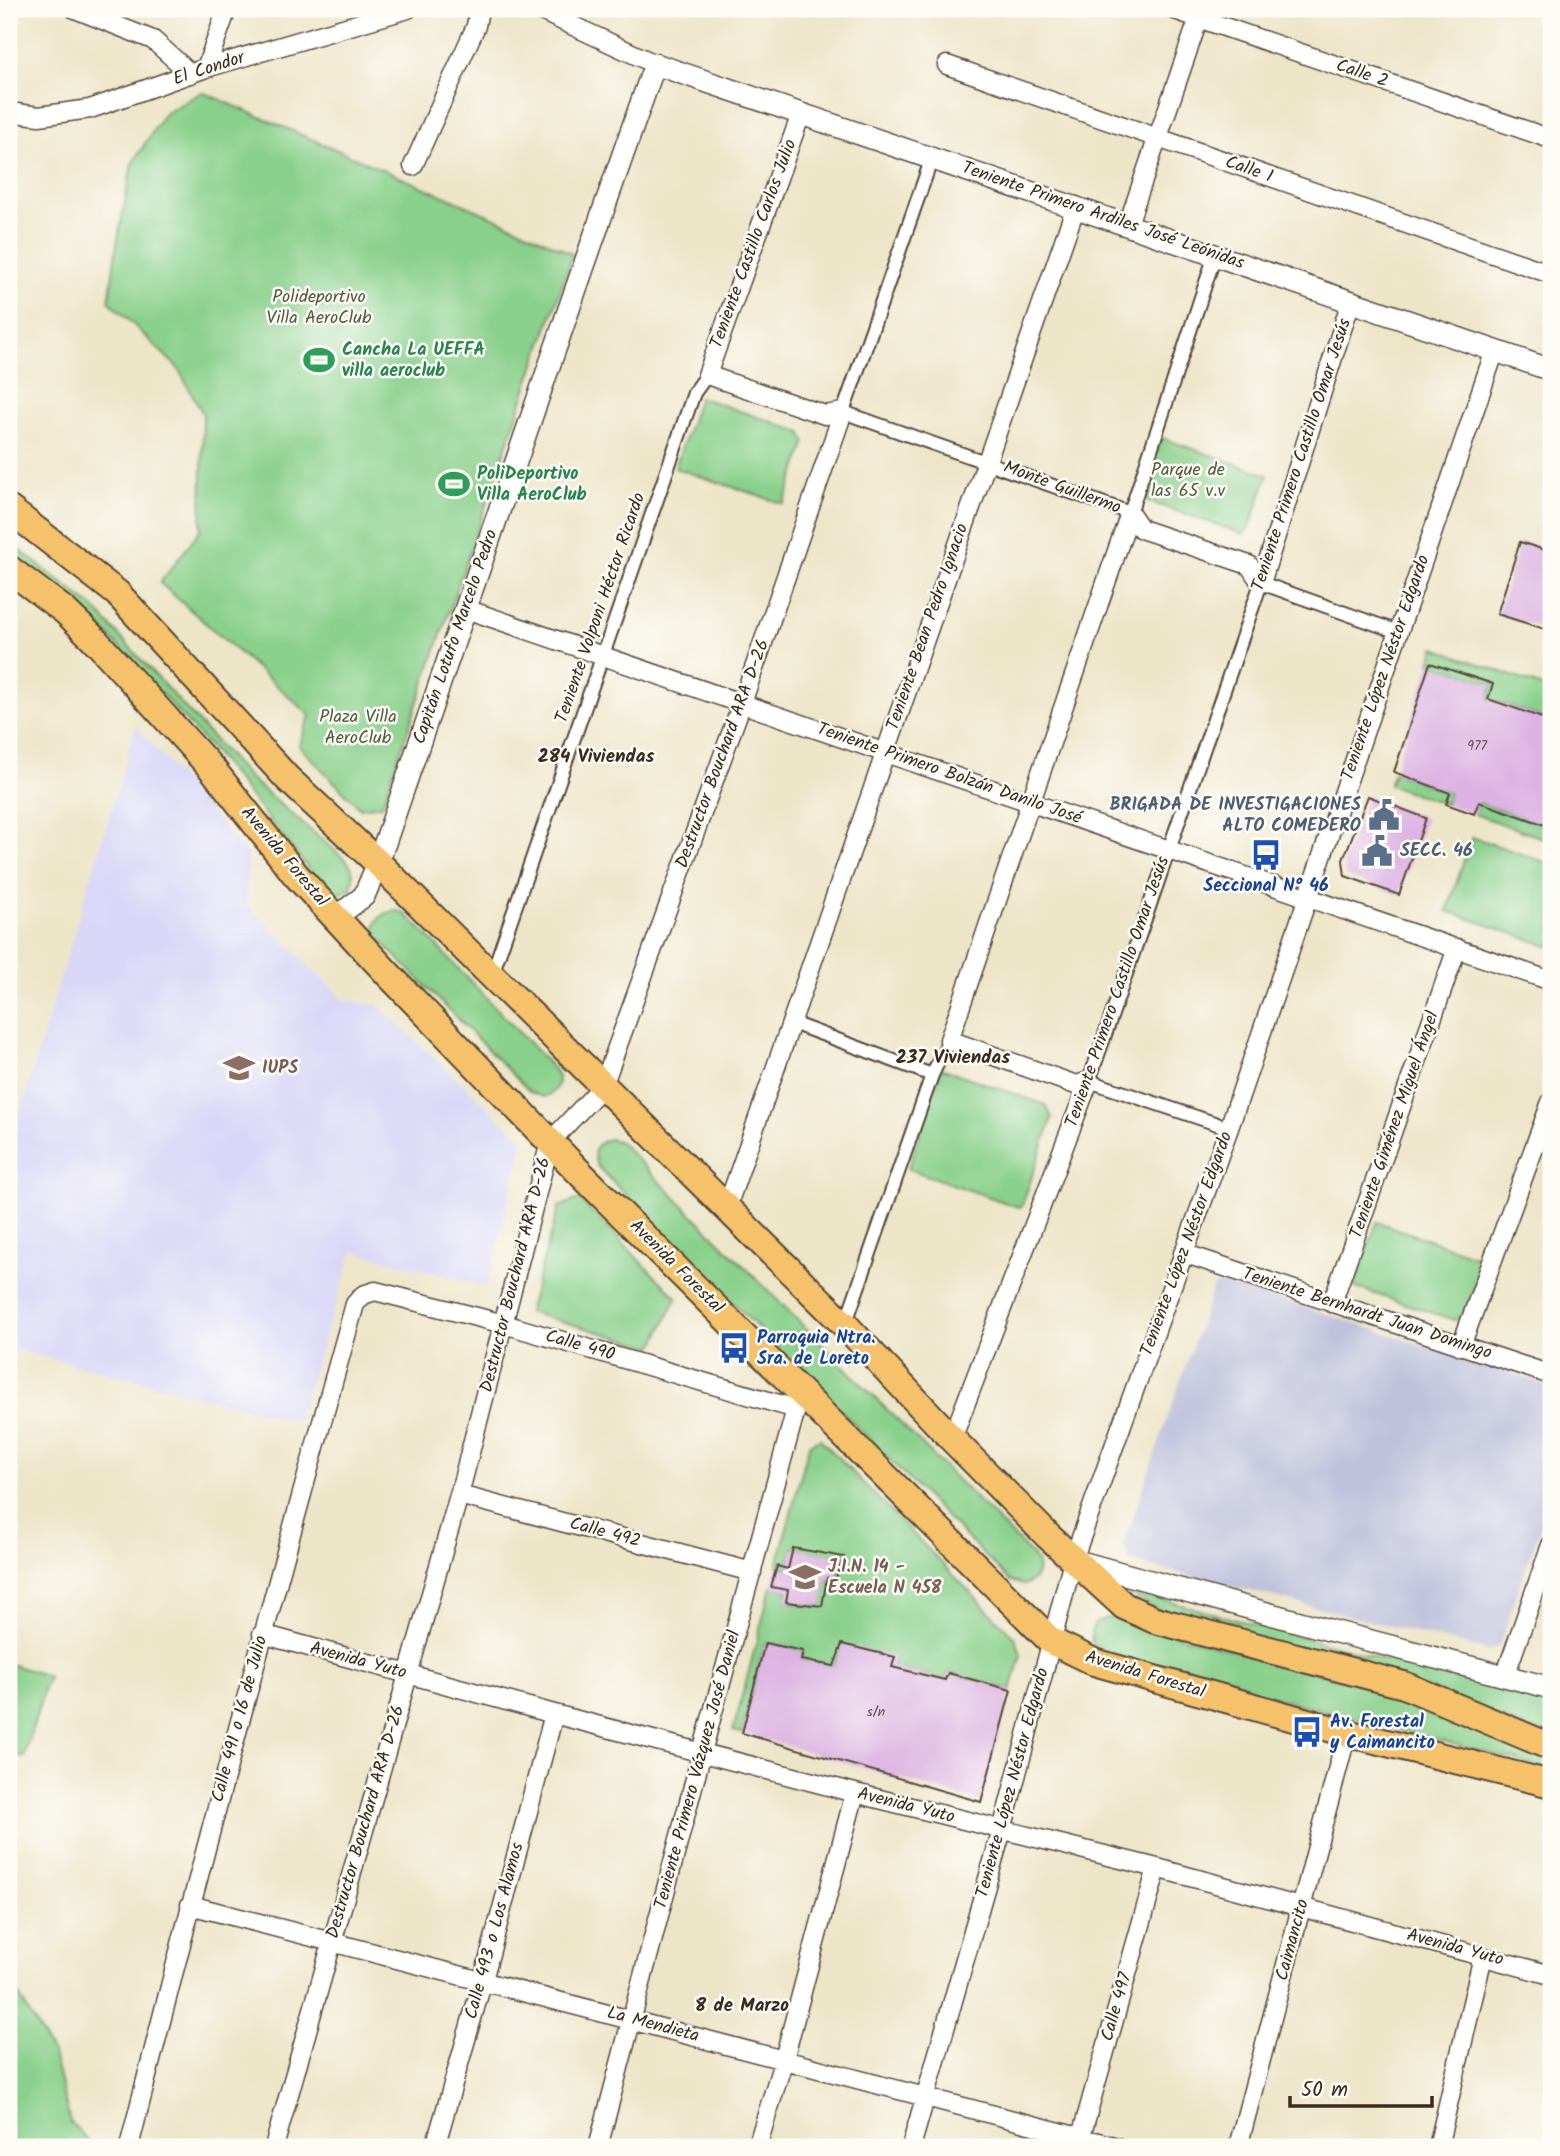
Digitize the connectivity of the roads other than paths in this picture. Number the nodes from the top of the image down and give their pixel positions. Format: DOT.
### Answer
graph roads {
  1 [pos="77,9"];
  2 [pos="227,9"];
  3 [pos="408,9"];
  4 [pos="480,9"];
  5 [pos="537,9"];
  6 [pos="1172,9"];
  7 [pos="1200,13"];
  8 [pos="578,18"];
  9 [pos="655,64"];
  10 [pos="947,65"];
  11 [pos="199,71"];
  12 [pos="9,112"];
  13 [pos="802,114"];
  14 [pos="1157,138"];
  15 [pos="1551,139"];
  16 [pos="932,158"];
  17 [pos="413,166"];
  18 [pos="1076,206"];
  19 [pos="1128,224"];
  20 [pos="1215,255"];
  21 [pos="1551,274"];
  22 [pos="1352,301"];
  23 [pos="1495,350"];
  24 [pos="1551,370"];
  25 [pos="708,375"];
  26 [pos="843,412"];
  27 [pos="985,461"];
  28 [pos="9,509"];
  29 [pos="1130,513"];
  30 [pos="9,569"];
  31 [pos="1261,583"];
  32 [pos="466,609"];
  33 [pos="1398,632"];
  34 [pos="603,656"];
  35 [pos="742,703"];
  36 [pos="886,752"];
  37 [pos="1032,802"];
  38 [pos="1169,849"];
  39 [pos="378,863"];
  40 [pos="1309,897"];
  41 [pos="335,918"];
  42 [pos="1457,948"];
  43 [pos="492,975"];
  44 [pos="1551,981"];
  45 [pos="792,1023"];
  46 [pos="949,1040"];
  47 [pos="932,1075"];
  48 [pos="1088,1081"];
  49 [pos="603,1086"];
  50 [pos="1551,1102"];
  51 [pos="1229,1128"];
  52 [pos="550,1142"];
  53 [pos="727,1208"];
  54 [pos="1183,1253"];
  55 [pos="363,1295"];
  56 [pos="1332,1303"];
  57 [pos="504,1324"];
  58 [pos="845,1325"];
  59 [pos="1461,1346"];
  60 [pos="1551,1375"];
  61 [pos="802,1404"];
  62 [pos="952,1439"];
  63 [pos="459,1495"];
  64 [pos="1551,1545"];
  65 [pos="1073,1560"];
  66 [pos="752,1572"];
  67 [pos="262,1634"];
  68 [pos="1051,1641"];
  69 [pos="408,1674"];
  70 [pos="1505,1676"];
  71 [pos="1551,1688"];
  72 [pos="554,1714"];
  73 [pos="1348,1733"];
  74 [pos="1551,1748"];
  75 [pos="702,1752"];
  76 [pos="1551,1784"];
  77 [pos="855,1793"];
  78 [pos="1002,1830"];
  79 [pos="1157,1868"];
  80 [pos="190,1905"];
  81 [pos="1302,1907"];
  82 [pos="331,1942"];
  83 [pos="1483,1956"];
  84 [pos="1551,1975"];
  85 [pos="483,1980"];
  86 [pos="631,2020"];
  87 [pos="784,2059"];
  88 [pos="925,2096"];
  89 [pos="1079,2143"];
  90 [pos="129,2147"];
  91 [pos="274,2147"];
  92 [pos="435,2147"];
  93 [pos="598,2147"];
  94 [pos="757,2147"];
  95 [pos="911,2147"];
  96 [pos="1117,2147"];
  97 [pos="1238,2147"];
  98 [pos="1438,2147"];
  1 -- 11 [label="street"];
  2 -- 11 [label="street"];
  3 -- 11 [label="street, El Condor"];
  4 -- 17 [label="street"];
  5 -- 8 [label="street"];
  6 -- 7 [label="street, Calle 2"];
  7 -- 14 [label="street"];
  7 -- 15 [label="street, Calle 2"];
  8 -- 9 [label="street"];
  9 -- 13 [label="street, Teniente Primero Ardiles José Leónidas"];
  9 -- 32 [label="street, Capitán Lotufo Marcelo Pedro"];
  10 -- 14 [label="street, Calle 1"];
  11 -- 12 [label="street, El Condor"];
  13 -- 16 [label="street, Teniente Primero Ardiles José Leónidas"];
  13 -- 25 [label="street, Teniente Castillo Carlos Julio"];
  14 -- 19 [label="street"];
  14 -- 21 [label="street, Calle 1"];
  16 -- 18 [label="street, Teniente Primero Ardiles José Leónidas"];
  16 -- 26 [label="street, Destructor Bouchard ARA D-26"];
  18 -- 19 [label="street, Teniente Primero Ardiles José Leónidas"];
  18 -- 27 [label="street, Teniente Bean Pedro Ignacio"];
  19 -- 20 [label="street, Teniente Primero Ardiles José Leónidas"];
  20 -- 22 [label="street, Teniente Primero Ardiles José Leónidas"];
  20 -- 29 [label="street"];
  22 -- 23 [label="street, Teniente Primero Ardiles José Leónidas"];
  22 -- 31 [label="street, Teniente Primero Castillo Omar Jesús"];
  23 -- 24 [label="street, Teniente Primero Ardiles José Leónidas"];
  23 -- 33 [label="street, Teniente López Néstor Edgardo"];
  25 -- 26 [label="street, Monte Guillermo"];
  25 -- 34 [label="street, Teniente Volponi Héctor Ricardo"];
  26 -- 27 [label="street, Monte Guillermo"];
  26 -- 35 [label="street, Destructor Bouchard ARA D-26"];
  27 -- 29 [label="street, Monte Guillermo"];
  27 -- 36 [label="street, Teniente Bean Pedro Ignacio"];
  28 -- 39 [label="main road"];
  29 -- 31 [label="street, Monte Guillermo"];
  29 -- 37 [label="street"];
  30 -- 41 [label="main road, Avenida Forestal"];
  31 -- 33 [label="street, Monte Guillermo"];
  31 -- 38 [label="street, Teniente Primero Castillo Omar Jesús"];
  32 -- 34 [label="street, Teniente Primero Bolzán Danilo José"];
  32 -- 39 [label="street, Capitán Lotufo Marcelo Pedro"];
  33 -- 40 [label="street, Teniente López Néstor Edgardo"];
  34 -- 35 [label="street, Teniente Primero Bolzán Danilo José"];
  34 -- 43 [label="street, Teniente Volponi Héctor Ricardo"];
  35 -- 36 [label="street, Teniente Primero Bolzán Danilo José"];
  35 -- 49 [label="street, Destructor Bouchard ARA D-26"];
  36 -- 37 [label="street, Teniente Primero Bolzán Danilo José"];
  36 -- 45 [label="street, Teniente Bean Pedro Ignacio"];
  37 -- 38 [label="street, Teniente Primero Bolzán Danilo José"];
  37 -- 46 [label="street"];
  38 -- 40 [label="street, Teniente Primero Bolzán Danilo José"];
  38 -- 48 [label="street, Teniente Primero Castillo Omar Jesús"];
  39 -- 41 [label="street, Capitán Lotufo Marcelo Pedro"];
  39 -- 43 [label="main road"];
  40 -- 42 [label="street, Teniente Primero Bolzán Danilo José"];
  40 -- 51 [label="street, Teniente López Néstor Edgardo"];
  41 -- 52 [label="main road, Avenida Forestal"];
  42 -- 44 [label="street, Teniente Primero Bolzán Danilo José"];
  42 -- 56 [label="street, Teniente Giménez Miguel Ángel"];
  43 -- 49 [label="main road"];
  45 -- 47 [label="street"];
  45 -- 53 [label="street, Teniente Bean Pedro Ignacio"];
  46 -- 47 [label="street"];
  46 -- 48 [label="street"];
  47 -- 58 [label="street"];
  48 -- 51 [label="street"];
  48 -- 62 [label="street, Teniente Primero Castillo Omar Jesús"];
  49 -- 52 [label="street, Destructor Bouchard ARA D-26"];
  49 -- 53 [label="main road"];
  50 -- 59 [label="street"];
  51 -- 54 [label="street, Teniente López Néstor Edgardo"];
  52 -- 57 [label="street, Destructor Bouchard ARA D-26"];
  52 -- 61 [label="main road, Avenida Forestal"];
  53 -- 58 [label="main road"];
  54 -- 56 [label="street, Teniente Bernhardt Juan Domingo"];
  54 -- 65 [label="street, Teniente López Néstor Edgardo"];
  55 -- 57 [label="street, Calle 490"];
  55 -- 67 [label="street, Calle 491 o 16 de Julio"];
  56 -- 59 [label="street, Teniente Bernhardt Juan Domingo"];
  57 -- 61 [label="street, Calle 490"];
  57 -- 63 [label="street, Destructor Bouchard ARA D-26"];
  58 -- 62 [label="main road"];
  59 -- 60 [label="street, Teniente Bernhardt Juan Domingo"];
  61 -- 66 [label="street, Teniente Primero Vázquez José Daniel"];
  61 -- 68 [label="main road, Avenida Forestal"];
  62 -- 65 [label="main road"];
  63 -- 66 [label="street, Calle 492"];
  63 -- 69 [label="street, Destructor Bouchard ARA D-26"];
  64 -- 70 [label="street"];
  65 -- 68 [label="street, Teniente López Néstor Edgardo"];
  65 -- 70 [label="street"];
  65 -- 74 [label="main road"];
  66 -- 75 [label="street, Teniente Primero Vázquez José Daniel"];
  67 -- 69 [label="street, Avenida Yuto"];
  67 -- 80 [label="street, Calle 491 o 16 de Julio"];
  68 -- 73 [label="main road, Avenida Forestal"];
  68 -- 78 [label="street, Teniente López Néstor Edgardo"];
  69 -- 72 [label="street, Avenida Yuto"];
  69 -- 82 [label="street, Destructor Bouchard ARA D-26"];
  70 -- 71 [label="street"];
  72 -- 75 [label="street, Avenida Yuto"];
  72 -- 85 [label="street, Calle 493 o Los Alamos"];
  73 -- 76 [label="main road, Avenida Forestal"];
  73 -- 81 [label="street, Caimancito"];
  75 -- 77 [label="street, Avenida Yuto"];
  75 -- 86 [label="street, Teniente Primero Vázquez José Daniel"];
  77 -- 78 [label="street, Avenida Yuto"];
  77 -- 87 [label="street"];
  78 -- 79 [label="street, Avenida Yuto"];
  78 -- 88 [label="street, Teniente López Néstor Edgardo"];
  79 -- 81 [label="street, Avenida Yuto"];
  79 -- 89 [label="street, Calle 497"];
  80 -- 82 [label="street, La Mendieta"];
  80 -- 90 [label="street, Calle 491 o 16 de Julio"];
  81 -- 83 [label="street, Avenida Yuto"];
  81 -- 97 [label="street, Caimancito"];
  82 -- 85 [label="street, La Mendieta"];
  82 -- 91 [label="street, Destructor Bouchard ARA D-26"];
  83 -- 84 [label="street, Avenida Yuto"];
  83 -- 98 [label="street"];
  85 -- 86 [label="street, La Mendieta"];
  85 -- 92 [label="street, Calle 493 o Los Alamos"];
  86 -- 87 [label="street, La Mendieta"];
  86 -- 93 [label="street, Teniente Primero Vázquez José Daniel"];
  87 -- 88 [label="street, La Mendieta"];
  87 -- 94 [label="street"];
  88 -- 89 [label="street, La Mendieta"];
  88 -- 95 [label="street, Teniente López Néstor Edgardo"];
  89 -- 96 [label="street, La Mendieta"];
}
